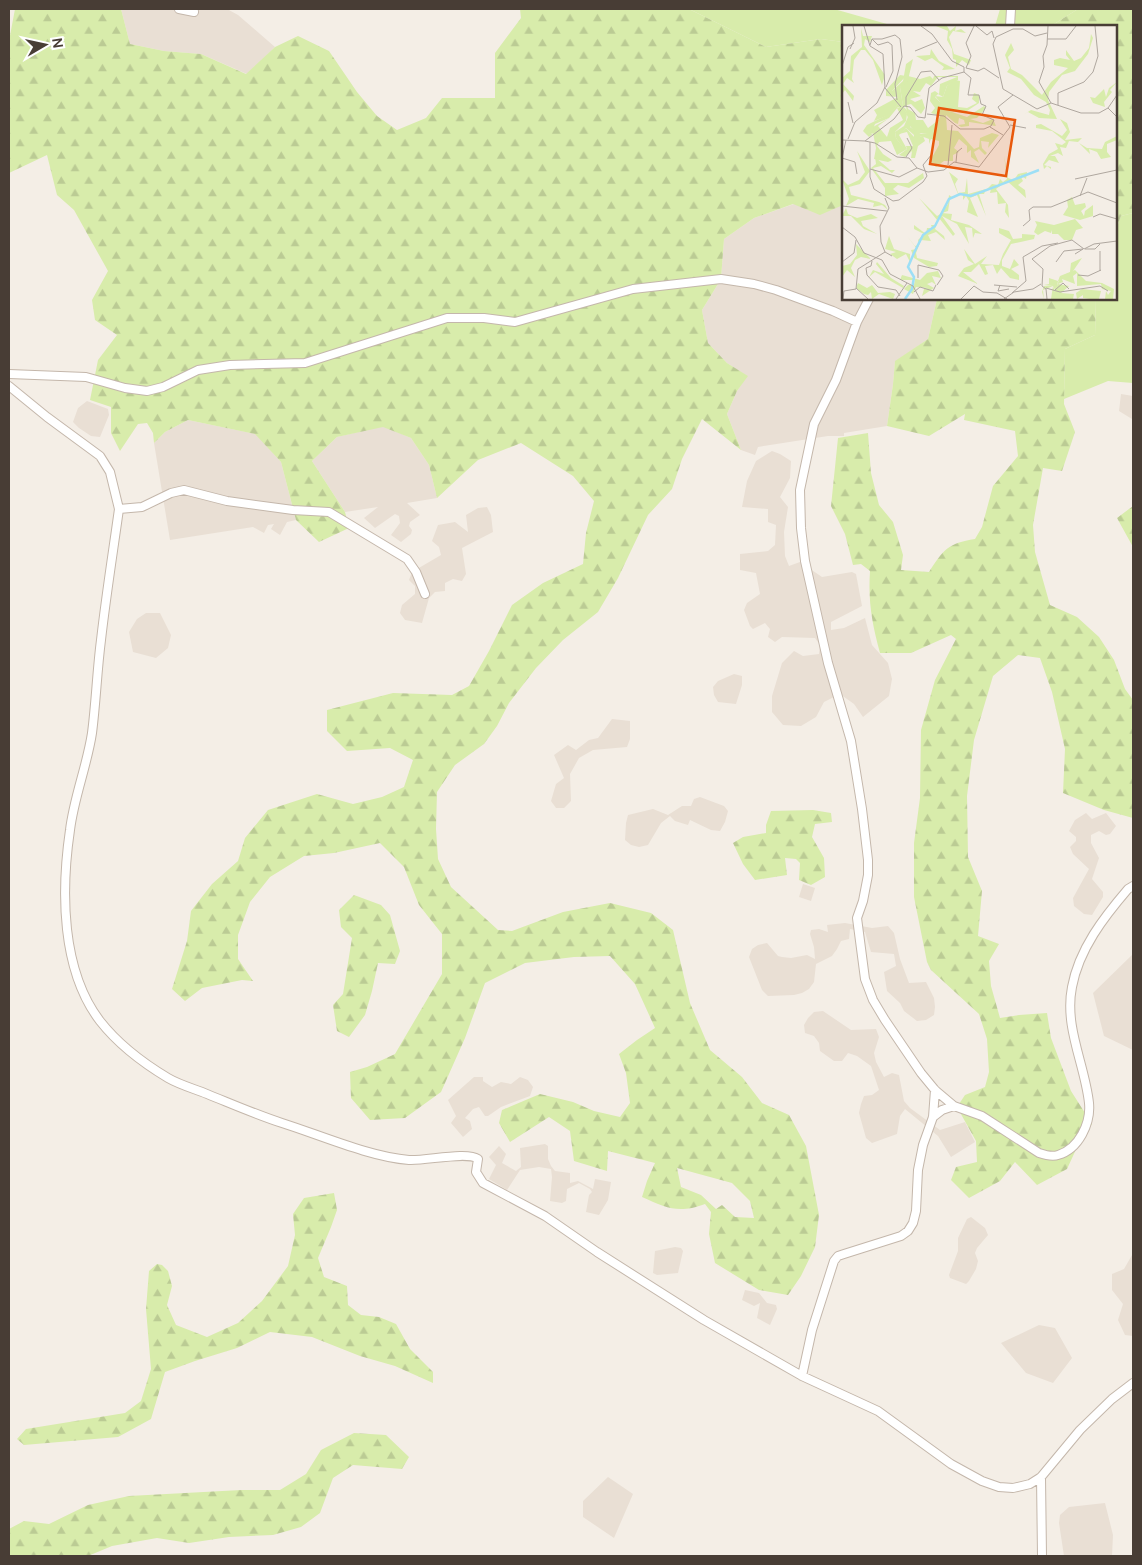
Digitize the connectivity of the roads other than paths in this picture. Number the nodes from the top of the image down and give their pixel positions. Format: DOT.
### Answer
graph roads {
  1 [pos="179,9"];
  2 [pos="1011,9"];
  3 [pos="194,12"];
  4 [pos="1010,25"];
  5 [pos="868,300"];
  6 [pos="857,322"];
  7 [pos="9,374"];
  8 [pos="9,386"];
  9 [pos="119,509"];
  10 [pos="425,594"];
  11 [pos="1133,886"];
  12 [pos="935,1090"];
  13 [pos="954,1106"];
  14 [pos="932,1116"];
  15 [pos="802,1376"];
  16 [pos="1133,1383"];
  17 [pos="1041,1477"];
  18 [pos="1042,1556"];
  1 -- 3 [label="street"];
  2 -- 4 [label="street"];
  5 -- 6 [label="street"];
  6 -- 7 [label="street"];
  6 -- 12 [label="street"];
  8 -- 9 [label="street"];
  9 -- 10 [label="street"];
  9 -- 15 [label="street"];
  11 -- 13 [label="street"];
  12 -- 13 [label="street"];
  12 -- 14 [label="street"];
  13 -- 14 [label="street"];
  14 -- 15 [label="street"];
  15 -- 17 [label="street"];
  16 -- 17 [label="street"];
  17 -- 18 [label="street"];
}
